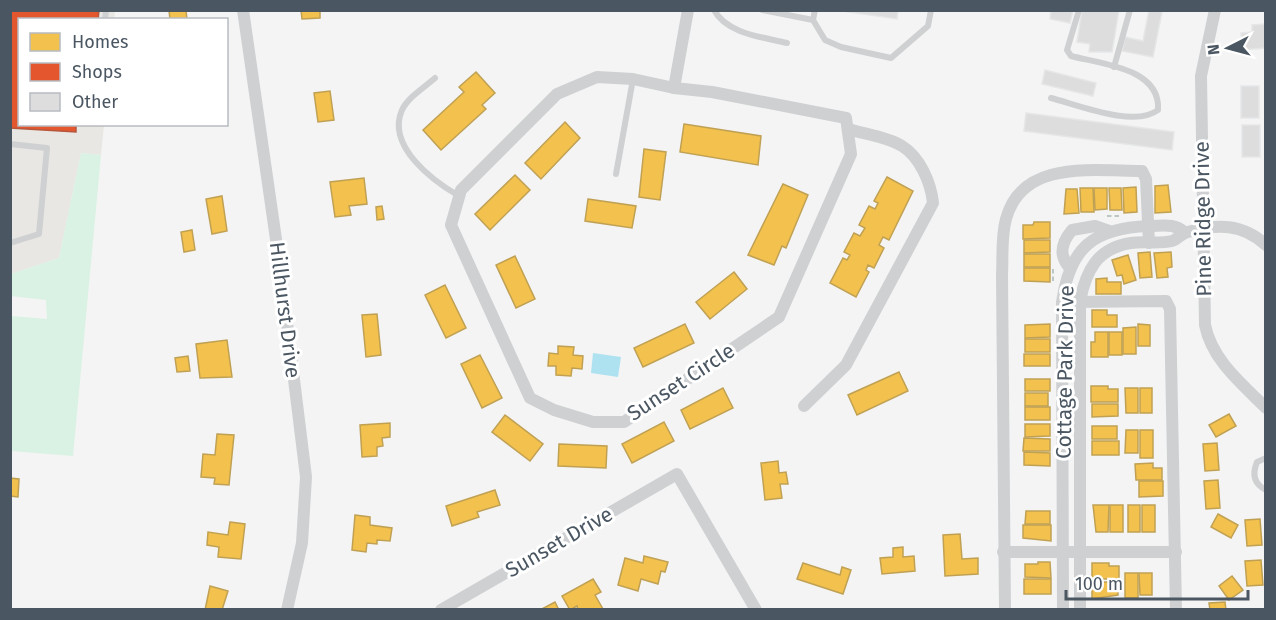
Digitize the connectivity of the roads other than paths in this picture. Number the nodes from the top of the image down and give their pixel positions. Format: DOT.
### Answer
graph roads {
  1 [pos="243,10"];
  2 [pos="688,10"];
  3 [pos="714,10"];
  4 [pos="762,10"];
  5 [pos="815,10"];
  6 [pos="931,10"];
  7 [pos="1079,10"];
  8 [pos="1130,10"];
  9 [pos="1215,10"];
  10 [pos="813,20"];
  11 [pos="787,43"];
  12 [pos="1114,67"];
  13 [pos="435,78"];
  14 [pos="633,79"];
  15 [pos="675,88"];
  16 [pos="1051,98"];
  17 [pos="848,129"];
  18 [pos="10,144"];
  19 [pos="616,174"];
  20 [pos="459,196"];
  21 [pos="1148,226"];
  22 [pos="1202,229"];
  23 [pos="1109,231"];
  24 [pos="1184,232"];
  25 [pos="10,243"];
  26 [pos="1149,243"];
  27 [pos="1266,245"];
  28 [pos="1069,267"];
  29 [pos="1080,301"];
  30 [pos="1062,302"];
  31 [pos="804,406"];
  32 [pos="1266,408"];
  33 [pos="1266,458"];
  34 [pos="1266,490"];
  35 [pos="1080,551"];
  36 [pos="1003,552"];
  37 [pos="1063,552"];
  38 [pos="1176,552"];
  39 [pos="287,609"];
  40 [pos="441,609"];
  41 [pos="756,609"];
  42 [pos="1005,609"];
  43 [pos="1063,609"];
  44 [pos="1080,609"];
  45 [pos="1176,609"];
  1 -- 39 [label="street, Hillhurst Drive"];
  2 -- 15 [label="street"];
  3 -- 11 [label="lane"];
  4 -- 10 [label="lane"];
  5 -- 10 [label="lane"];
  6 -- 10 [label="lane"];
  7 -- 12 [label="lane"];
  8 -- 12 [label="lane"];
  9 -- 22 [label="street, Pine Ridge Drive"];
  12 -- 16 [label="lane"];
  13 -- 20 [label="lane"];
  14 -- 15 [label="street, Sunset Circle"];
  14 -- 19 [label="lane"];
  14 -- 20 [label="street, Sunset Circle"];
  15 -- 17 [label="street, Sunset Circle"];
  17 -- 20 [label="street, Sunset Circle"];
  17 -- 31 [label="street"];
  18 -- 25 [label="lane"];
  21 -- 23 [label="street, Cottage Park Drive"];
  21 -- 24 [label="street, Cottage Park Drive"];
  21 -- 26 [label="street"];
  21 -- 36 [label="street"];
  22 -- 24 [label="street, Cottage Park Drive"];
  22 -- 27 [label="street, Cottage Park Drive"];
  22 -- 32 [label="street, Pine Ridge Drive"];
  23 -- 28 [label="street, Cottage Park Drive"];
  23 -- 28 [label="street"];
  24 -- 26 [label="street, Cottage Park Drive"];
  26 -- 29 [label="street, Cottage Park Drive"];
  28 -- 30 [label="street, Cottage Park Drive"];
  29 -- 30 [label="street"];
  29 -- 35 [label="street, Cottage Park Drive"];
  29 -- 38 [label="street"];
  30 -- 37 [label="street, Cottage Park Drive"];
  33 -- 34 [label="lane"];
  35 -- 37 [label="street"];
  35 -- 38 [label="street"];
  35 -- 44 [label="street, Cottage Park Drive"];
  36 -- 37 [label="street"];
  36 -- 42 [label="street"];
  37 -- 43 [label="street, Cottage Park Drive"];
  38 -- 45 [label="street"];
  40 -- 41 [label="street, Sunset Drive"];
}
